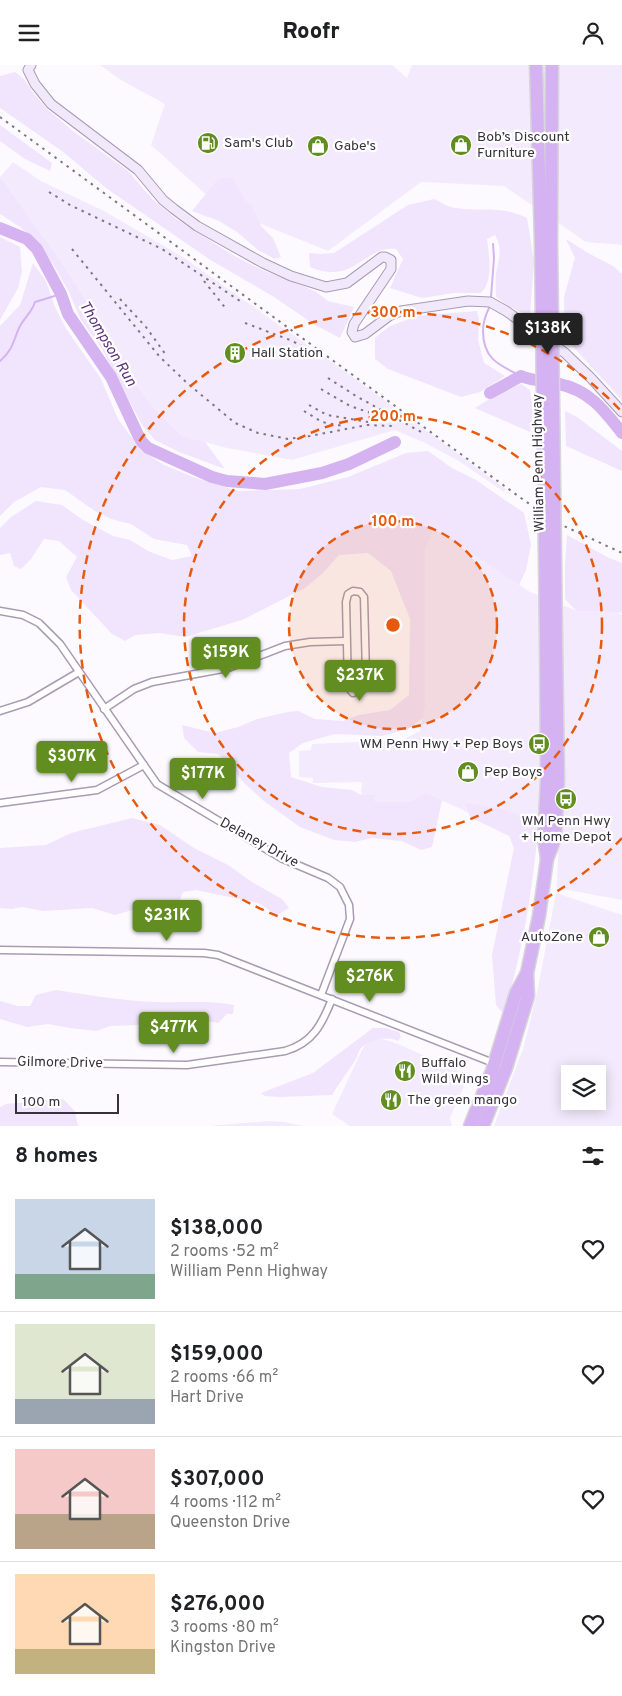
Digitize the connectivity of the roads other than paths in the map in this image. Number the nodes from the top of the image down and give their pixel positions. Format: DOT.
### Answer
graph roads {
  1 [pos="536,65"];
  2 [pos="552,65"];
  3 [pos="30,68"];
  4 [pos="546,242"];
  5 [pos="622,412"];
  6 [pos="0,611"];
  7 [pos="346,641"];
  8 [pos="79,672"];
  9 [pos="104,709"];
  10 [pos="0,711"];
  11 [pos="144,765"];
  12 [pos="0,803"];
  13 [pos="0,950"];
  14 [pos="321,995"];
  15 [pos="332,999"];
  16 [pos="0,1062"];
  17 [pos="500,1066"];
  18 [pos="470,1126"];
  19 [pos="483,1126"];
  1 -- 4 [label="highway, William Penn Highway"];
  2 -- 4 [label="highway, William Penn Highway"];
  3 -- 5 [label="street"];
  4 -- 17 [label="highway, William Penn Highway, bridge"];
  6 -- 8 [label="street, Delaney Drive"];
  7 -- 7 [label="street"];
  7 -- 9 [label="street"];
  8 -- 9 [label="street, Delaney Drive"];
  8 -- 10 [label="street"];
  9 -- 11 [label="street, Delaney Drive"];
  11 -- 12 [label="street"];
  11 -- 14 [label="street, Delaney Drive"];
  13 -- 14 [label="street"];
  14 -- 15 [label="street"];
  15 -- 16 [label="street, Gilmore Drive"];
  15 -- 17 [label="street"];
  17 -- 18 [label="highway, William Penn Highway"];
  17 -- 19 [label="highway, William Penn Highway"];
}
